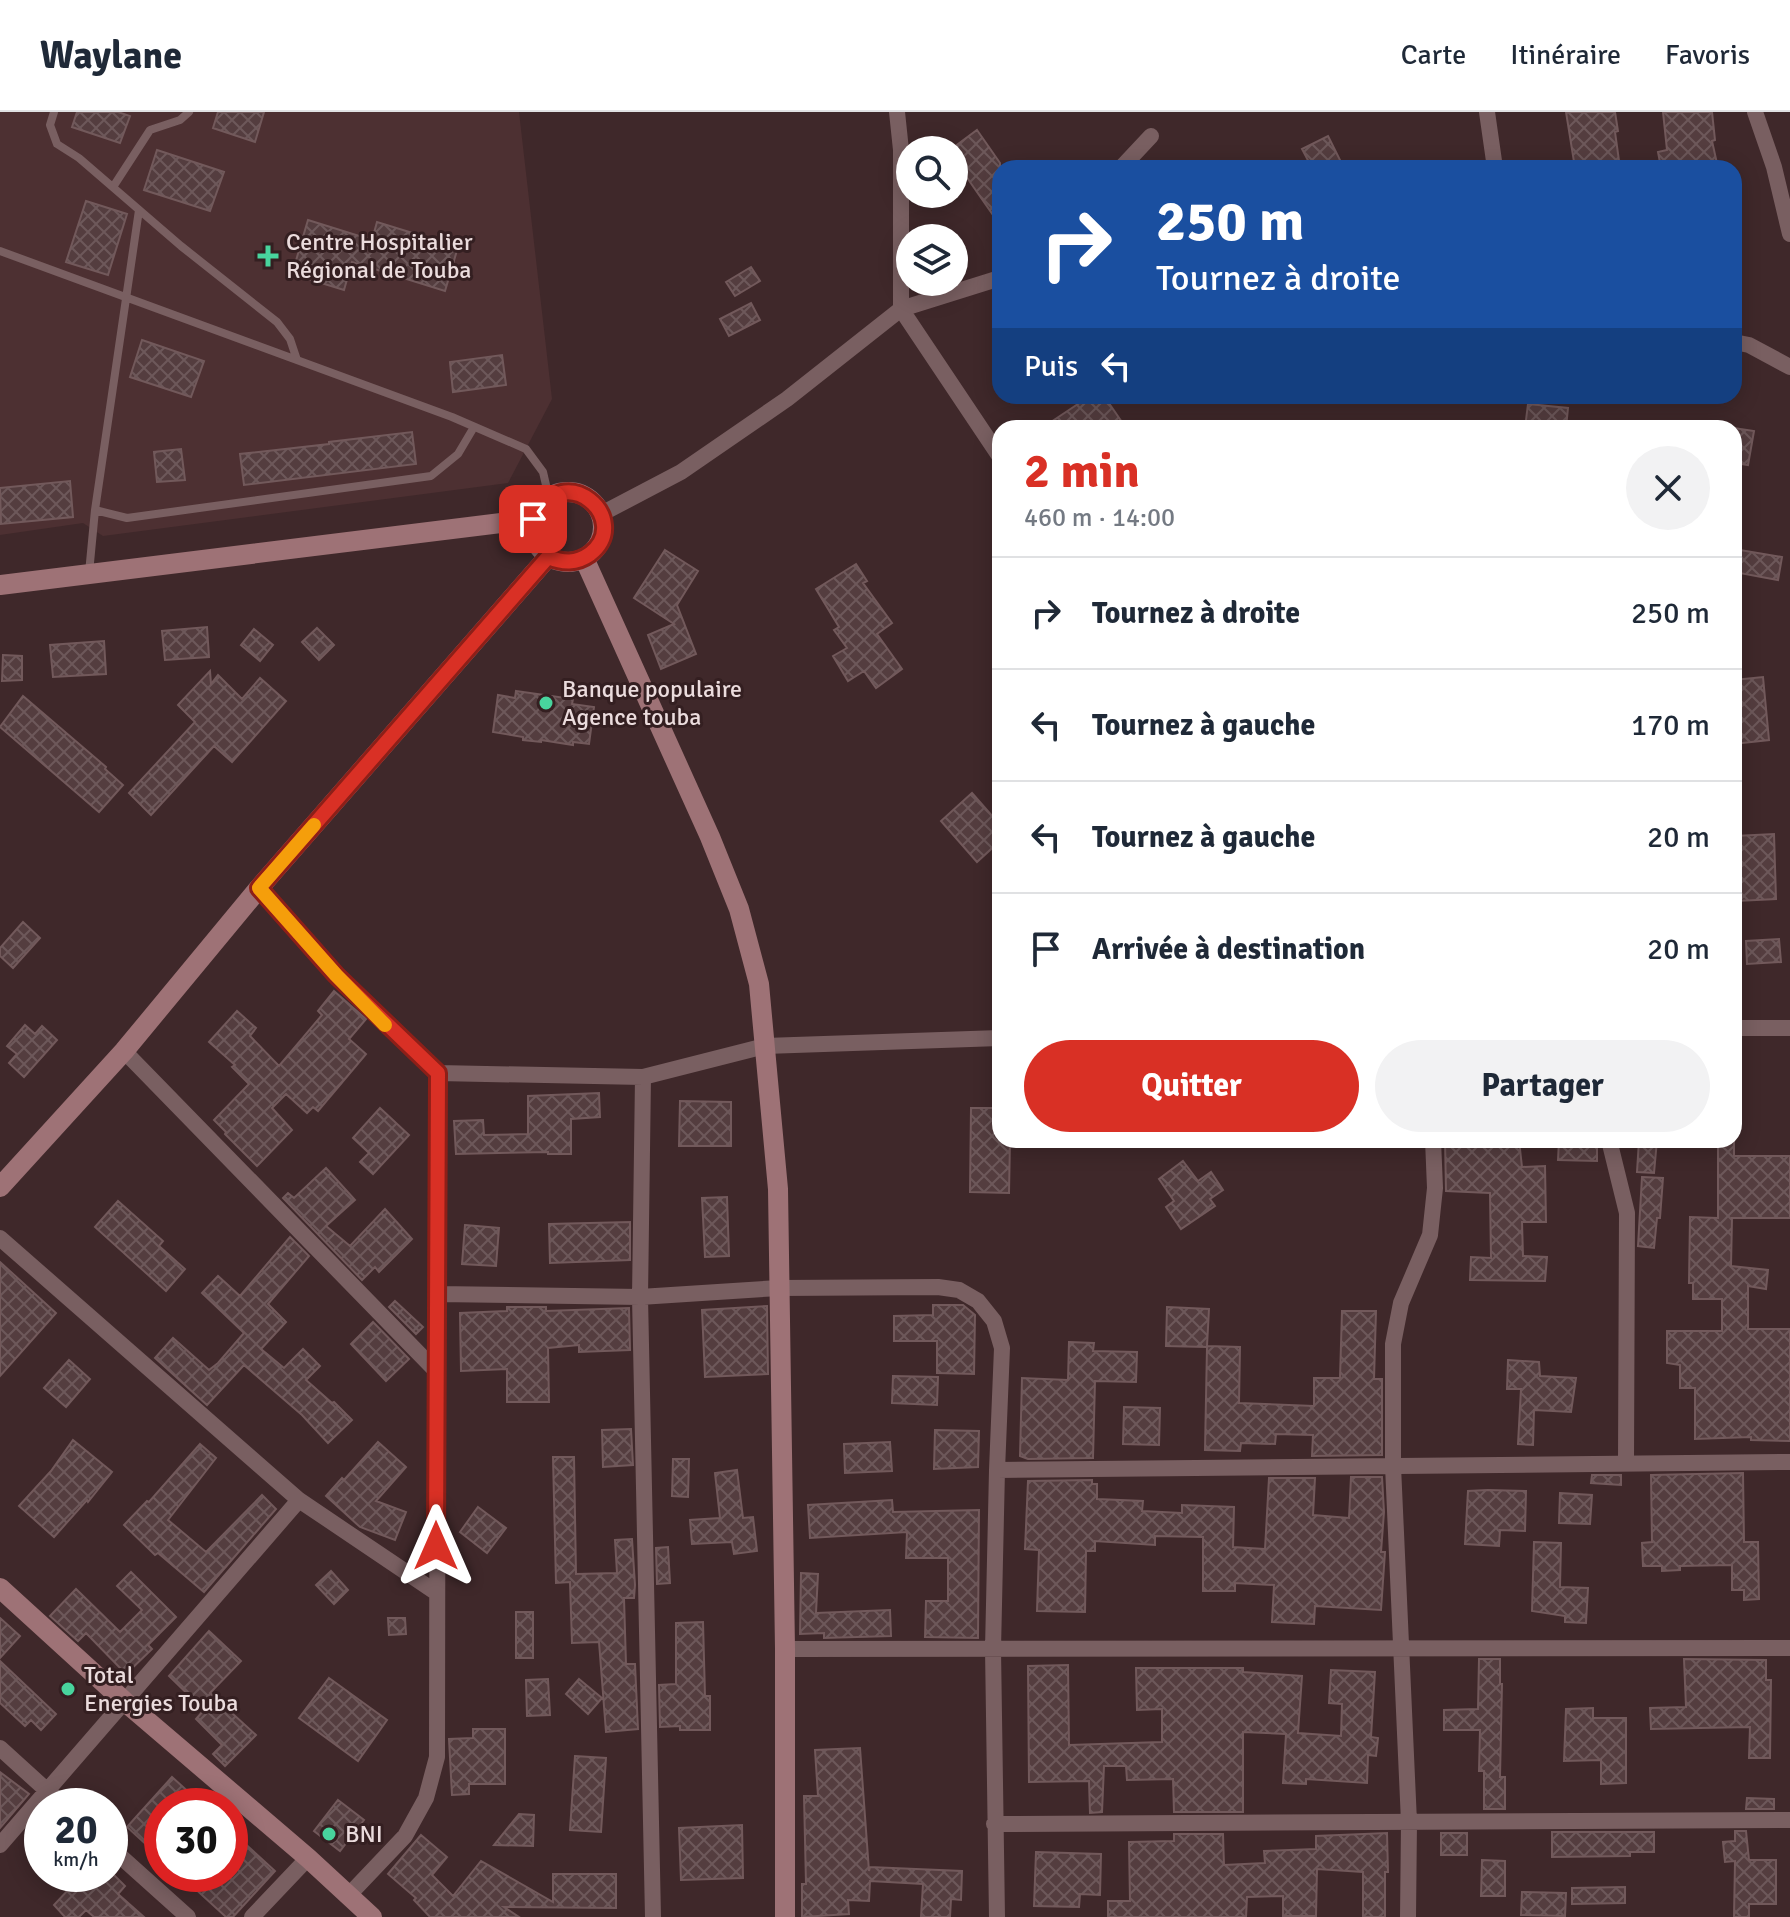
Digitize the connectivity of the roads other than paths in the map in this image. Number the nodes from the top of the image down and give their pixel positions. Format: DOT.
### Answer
graph roads {
  1 [pos="54,112"];
  2 [pos="189,112"];
  3 [pos="897,112"];
  4 [pos="1487,112"];
  5 [pos="1755,112"];
  6 [pos="1151,136"];
  7 [pos="1128,160"];
  8 [pos="1494,160"];
  9 [pos="113,187"];
  10 [pos="139,210"];
  11 [pos="1790,234"];
  12 [pos="0,251"];
  13 [pos="992,281"];
  14 [pos="127,298"];
  15 [pos="901,309"];
  16 [pos="1742,344"];
  17 [pos="297,360"];
  18 [pos="1790,367"];
  19 [pos="474,427"];
  20 [pos="992,445"];
  21 [pos="549,498"];
  22 [pos="95,510"];
  23 [pos="601,514"];
  24 [pos="533,519"];
  25 [pos="548,557"];
  26 [pos="584,558"];
  27 [pos="89,573"];
  28 [pos="0,585"];
  29 [pos="259,888"];
  30 [pos="1742,1028"];
  31 [pos="1790,1028"];
  32 [pos="992,1038"];
  33 [pos="765,1046"];
  34 [pos="124,1051"];
  35 [pos="438,1073"];
  36 [pos="643,1077"];
  37 [pos="1433,1148"];
  38 [pos="1611,1148"];
  39 [pos="0,1187"];
  40 [pos="0,1238"];
  41 [pos="779,1288"];
  42 [pos="438,1294"];
  43 [pos="640,1297"];
  44 [pos="438,1373"];
  45 [pos="1790,1462"];
  46 [pos="1626,1463"];
  47 [pos="1393,1466"];
  48 [pos="997,1470"];
  49 [pos="299,1500"];
  50 [pos="0,1588"];
  51 [pos="437,1593"];
  52 [pos="1403,1648"];
  53 [pos="1790,1648"];
  54 [pos="785,1649"];
  55 [pos="993,1649"];
  56 [pos="124,1701"];
  57 [pos="0,1748"];
  58 [pos="44,1788"];
  59 [pos="48,1788"];
  60 [pos="24,1816"];
  61 [pos="1790,1820"];
  62 [pos="1409,1822"];
  63 [pos="994,1824"];
  64 [pos="0,1845"];
  65 [pos="308,1858"];
  66 [pos="128,1863"];
  67 [pos="348,1896"];
  68 [pos="188,1917"];
  69 [pos="252,1917"];
  70 [pos="372,1917"];
  71 [pos="653,1917"];
  72 [pos="785,1917"];
  73 [pos="997,1917"];
  74 [pos="1408,1917"];
  1 -- 9 [label="lane"];
  2 -- 9 [label="lane"];
  3 -- 15 [label="street"];
  4 -- 8 [label="street"];
  5 -- 11 [label="street"];
  6 -- 7 [label="street"];
  9 -- 10 [label="lane"];
  10 -- 14 [label="lane"];
  10 -- 17 [label="lane"];
  12 -- 14 [label="lane"];
  13 -- 15 [label="street"];
  14 -- 17 [label="lane"];
  14 -- 22 [label="lane"];
  15 -- 20 [label="street"];
  15 -- 23 [label="street"];
  16 -- 18 [label="street"];
  17 -- 19 [label="lane"];
  19 -- 21 [label="lane"];
  19 -- 22 [label="lane"];
  21 -- 23 [label="main road"];
  21 -- 24 [label="main road"];
  22 -- 27 [label="lane"];
  23 -- 26 [label="main road"];
  24 -- 25 [label="main road"];
  24 -- 27 [label="main road"];
  25 -- 26 [label="main road"];
  25 -- 29 [label="main road"];
  26 -- 33 [label="main road"];
  27 -- 28 [label="main road"];
  29 -- 34 [label="main road"];
  29 -- 35 [label="street"];
  30 -- 31 [label="street"];
  32 -- 33 [label="street"];
  33 -- 36 [label="street"];
  33 -- 41 [label="main road"];
  34 -- 39 [label="main road"];
  34 -- 44 [label="street"];
  35 -- 36 [label="street"];
  35 -- 42 [label="street"];
  36 -- 43 [label="street"];
  37 -- 47 [label="street"];
  38 -- 46 [label="street"];
  40 -- 49 [label="street"];
  41 -- 43 [label="street"];
  41 -- 48 [label="street"];
  41 -- 54 [label="main road"];
  42 -- 43 [label="street"];
  42 -- 44 [label="street"];
  43 -- 71 [label="street"];
  44 -- 51 [label="street"];
  45 -- 46 [label="street"];
  46 -- 47 [label="street"];
  47 -- 48 [label="street"];
  47 -- 52 [label="street"];
  48 -- 55 [label="street"];
  49 -- 51 [label="street"];
  49 -- 56 [label="street"];
  50 -- 56 [label="main road"];
  51 -- 67 [label="street"];
  52 -- 53 [label="street"];
  52 -- 55 [label="street"];
  52 -- 62 [label="street"];
  54 -- 55 [label="street"];
  54 -- 72 [label="main road"];
  55 -- 63 [label="street"];
  56 -- 59 [label="street"];
  56 -- 65 [label="main road"];
  57 -- 58 [label="street"];
  60 -- 64 [label="street"];
  61 -- 62 [label="street"];
  62 -- 63 [label="street"];
  62 -- 74 [label="street"];
  63 -- 73 [label="street"];
  65 -- 67 [label="main road"];
  65 -- 69 [label="street"];
  66 -- 68 [label="street"];
  67 -- 70 [label="main road"];
}
